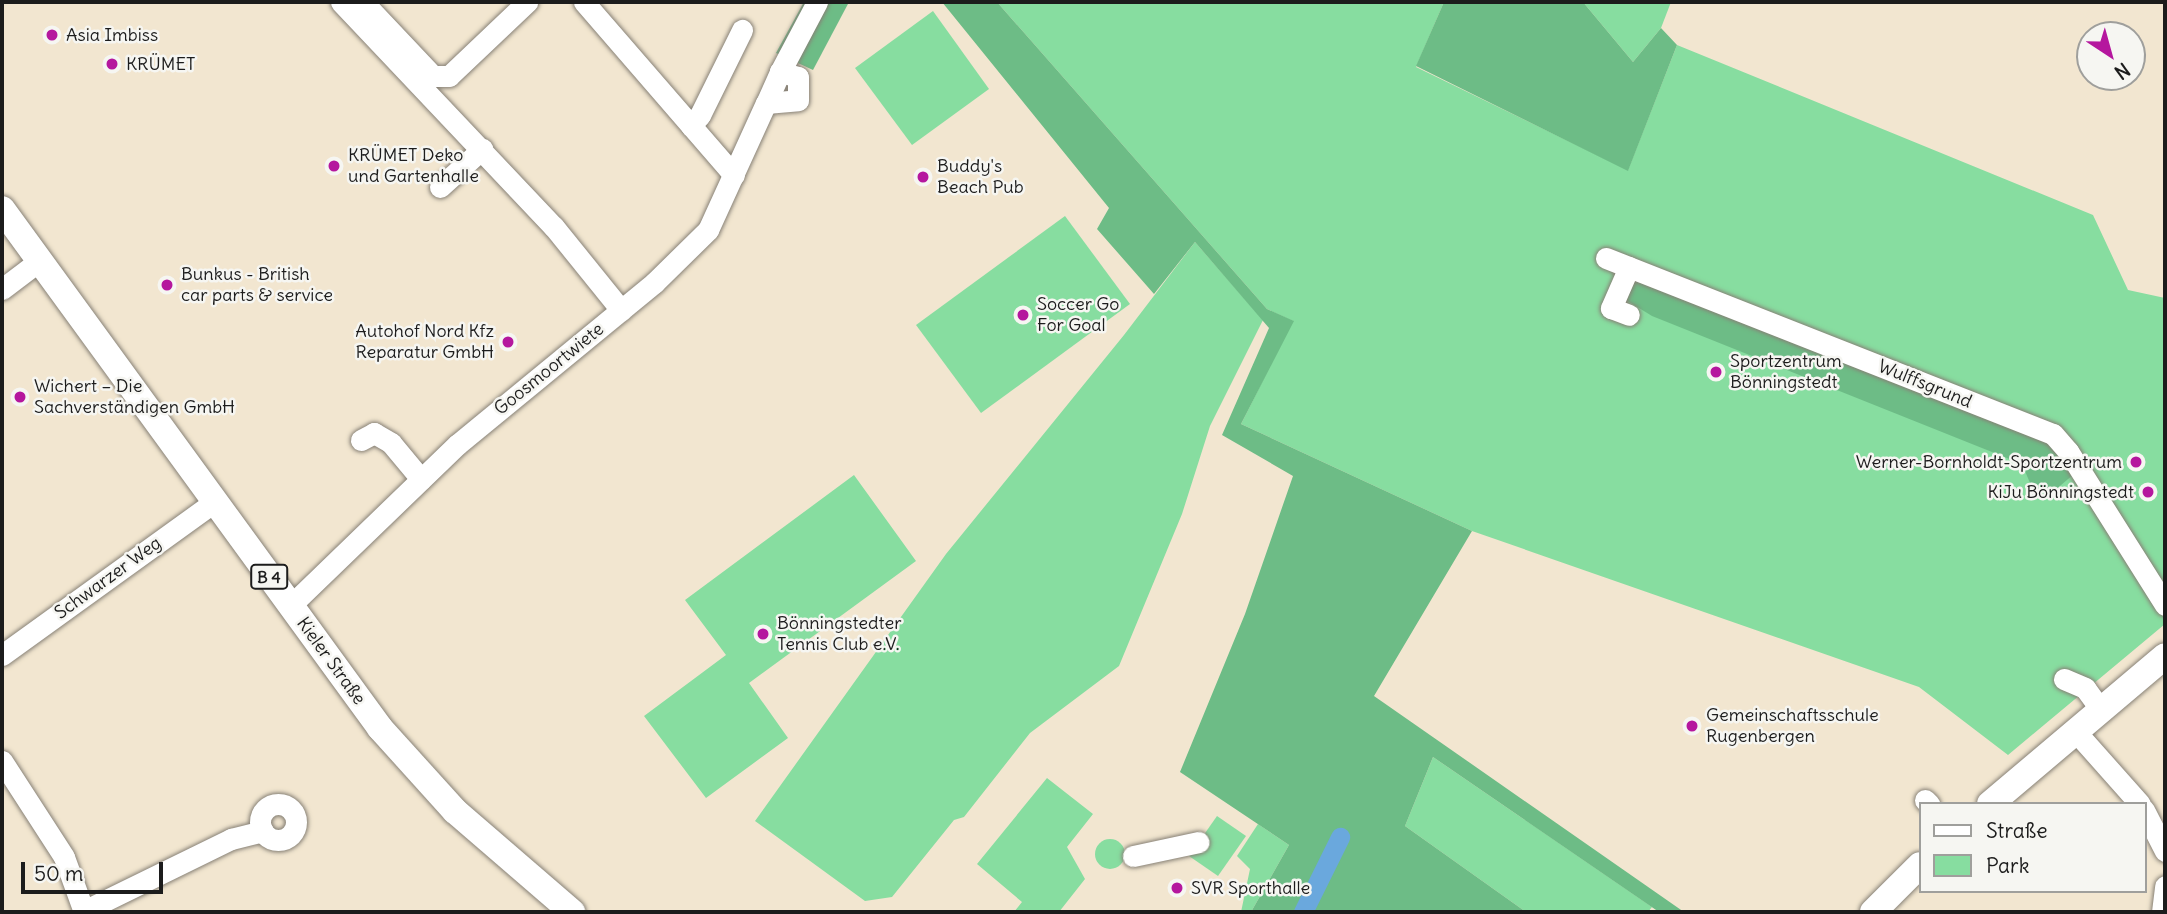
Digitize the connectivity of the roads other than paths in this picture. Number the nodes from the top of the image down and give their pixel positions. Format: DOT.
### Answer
graph roads {
  1 [pos="341,2"];
  2 [pos="363,2"];
  3 [pos="527,2"];
  4 [pos="584,2"];
  5 [pos="817,2"];
  6 [pos="742,30"];
  7 [pos="691,126"];
  8 [pos="482,149"];
  9 [pos="734,174"];
  10 [pos="440,187"];
  11 [pos="2,209"];
  12 [pos="1606,258"];
  13 [pos="39,261"];
  14 [pos="1629,267"];
  15 [pos="2,289"];
  16 [pos="621,310"];
  17 [pos="1629,315"];
  18 [pos="361,440"];
  19 [pos="421,479"];
  20 [pos="214,502"];
  21 [pos="290,606"];
  22 [pos="2165,606"];
  23 [pos="4,648"];
  24 [pos="2165,656"];
  25 [pos="2064,679"];
  26 [pos="2088,722"];
  27 [pos="2,761"];
  28 [pos="1992,802"];
  29 [pos="2139,802"];
  30 [pos="2146,814"];
  31 [pos="263,831"];
  32 [pos="1199,842"];
  33 [pos="2165,851"];
  34 [pos="1133,856"];
  35 [pos="1918,867"];
  36 [pos="2165,886"];
  37 [pos="84,912"];
  38 [pos="572,912"];
  39 [pos="1873,912"];
  40 [pos="2162,912"];
  1 -- 8 [label="street"];
  2 -- 3 [label="street"];
  4 -- 7 [label="street"];
  5 -- 9 [label="street, Goosmoortwiete"];
  6 -- 7 [label="street"];
  7 -- 9 [label="street"];
  8 -- 10 [label="street"];
  8 -- 16 [label="street"];
  9 -- 16 [label="street, Goosmoortwiete"];
  11 -- 13 [label="main road, Kieler Straße / B 4"];
  12 -- 14 [label="street, Wulffsgrund"];
  13 -- 15 [label="street"];
  13 -- 20 [label="main road, Kieler Straße / B 4"];
  14 -- 17 [label="street"];
  14 -- 22 [label="street, Wulffsgrund"];
  16 -- 19 [label="street, Goosmoortwiete"];
  18 -- 19 [label="street"];
  19 -- 21 [label="street, Goosmoortwiete"];
  20 -- 21 [label="main road, Kieler Straße / B 4"];
  20 -- 23 [label="street, Schwarzer Weg"];
  21 -- 38 [label="main road, Kieler Straße / B 4"];
  24 -- 26 [label="main road"];
  25 -- 26 [label="street"];
  26 -- 28 [label="main road"];
  26 -- 29 [label="street"];
  27 -- 37 [label="street"];
  30 -- 33 [label="street"];
  31 -- 37 [label="street"];
  32 -- 34 [label="street"];
  35 -- 39 [label="main road"];
  36 -- 40 [label="street"];
}
